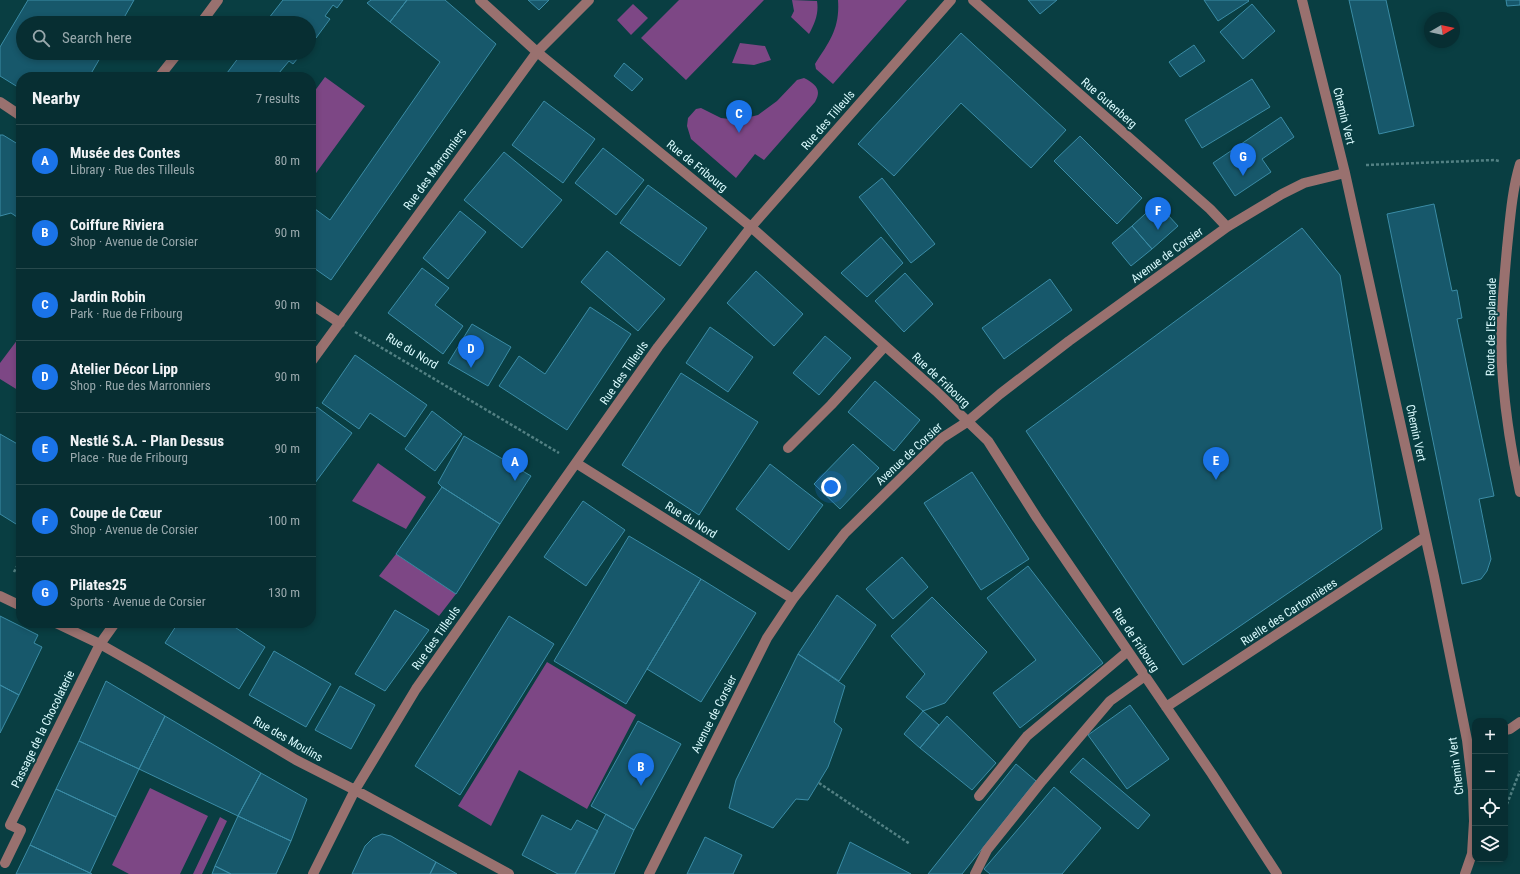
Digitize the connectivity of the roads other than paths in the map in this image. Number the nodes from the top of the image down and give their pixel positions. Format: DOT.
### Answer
graph roads {
  1 [pos="218,0"];
  2 [pos="480,0"];
  3 [pos="589,0"];
  4 [pos="951,0"];
  5 [pos="973,0"];
  6 [pos="1302,0"];
  7 [pos="206,16"];
  8 [pos="537,52"];
  9 [pos="172,60"];
  10 [pos="163,72"];
  11 [pos="0,102"];
  12 [pos="16,113"];
  13 [pos="1520,164"];
  14 [pos="1345,173"];
  15 [pos="751,227"];
  16 [pos="1227,227"];
  17 [pos="316,307"];
  18 [pos="340,323"];
  19 [pos="885,346"];
  20 [pos="316,355"];
  21 [pos="967,422"];
  22 [pos="788,448"];
  23 [pos="576,463"];
  24 [pos="1520,492"];
  25 [pos="1426,538"];
  26 [pos="0,596"];
  27 [pos="794,599"];
  28 [pos="16,604"];
  29 [pos="66,628"];
  30 [pos="111,628"];
  31 [pos="100,644"];
  32 [pos="1128,651"];
  33 [pos="1145,676"];
  34 [pos="1166,707"];
  35 [pos="1520,722"];
  36 [pos="1508,729"];
  37 [pos="1471,739"];
  38 [pos="355,790"];
  39 [pos="979,796"];
  40 [pos="6,863"];
  41 [pos="313,874"];
  42 [pos="509,874"];
  43 [pos="649,874"];
  44 [pos="975,874"];
  45 [pos="1277,874"];
  46 [pos="1465,874"];
  1 -- 7 [label="street"];
  2 -- 8 [label="street, Rue de Fribourg"];
  3 -- 8 [label="street, Rue des Marronniers"];
  4 -- 15 [label="street, Rue des Tilleuls"];
  5 -- 16 [label="street, Rue Gutenberg"];
  6 -- 14 [label="street, Chemin Vert"];
  8 -- 15 [label="street, Rue de Fribourg"];
  8 -- 18 [label="street, Rue des Marronniers"];
  9 -- 10 [label="street"];
  11 -- 12 [label="street"];
  13 -- 24 [label="street, Route de l'Esplanade"];
  14 -- 16 [label="street, Avenue de Corsier"];
  14 -- 25 [label="street, Chemin Vert"];
  15 -- 19 [label="street, Rue de Fribourg"];
  15 -- 23 [label="street, Rue des Tilleuls"];
  16 -- 21 [label="street, Avenue de Corsier"];
  17 -- 18 [label="street"];
  18 -- 20 [label="street, Rue des Marronniers"];
  19 -- 21 [label="street, Rue de Fribourg"];
  19 -- 22 [label="street"];
  21 -- 27 [label="street, Avenue de Corsier"];
  21 -- 32 [label="street, Rue de Fribourg"];
  23 -- 27 [label="street, Rue du Nord"];
  23 -- 38 [label="street, Rue des Tilleuls"];
  25 -- 34 [label="street, Ruelle des Cartonnières"];
  25 -- 37 [label="street, Chemin Vert"];
  26 -- 28 [label="street"];
  27 -- 43 [label="street, Avenue de Corsier"];
  29 -- 31 [label="street, Rue des Moulins"];
  30 -- 31 [label="street"];
  31 -- 38 [label="street, Rue des Moulins"];
  31 -- 40 [label="street, Passage de la Chocolaterie"];
  32 -- 33 [label="street, Rue de Fribourg"];
  32 -- 39 [label="street"];
  33 -- 34 [label="street, Rue de Fribourg"];
  33 -- 44 [label="street"];
  34 -- 45 [label="street, Rue de Fribourg"];
  35 -- 36 [label="street"];
  37 -- 46 [label="street, Chemin Vert"];
  38 -- 41 [label="street, Rue des Tilleuls"];
  38 -- 42 [label="street, Rue des Moulins"];
}
